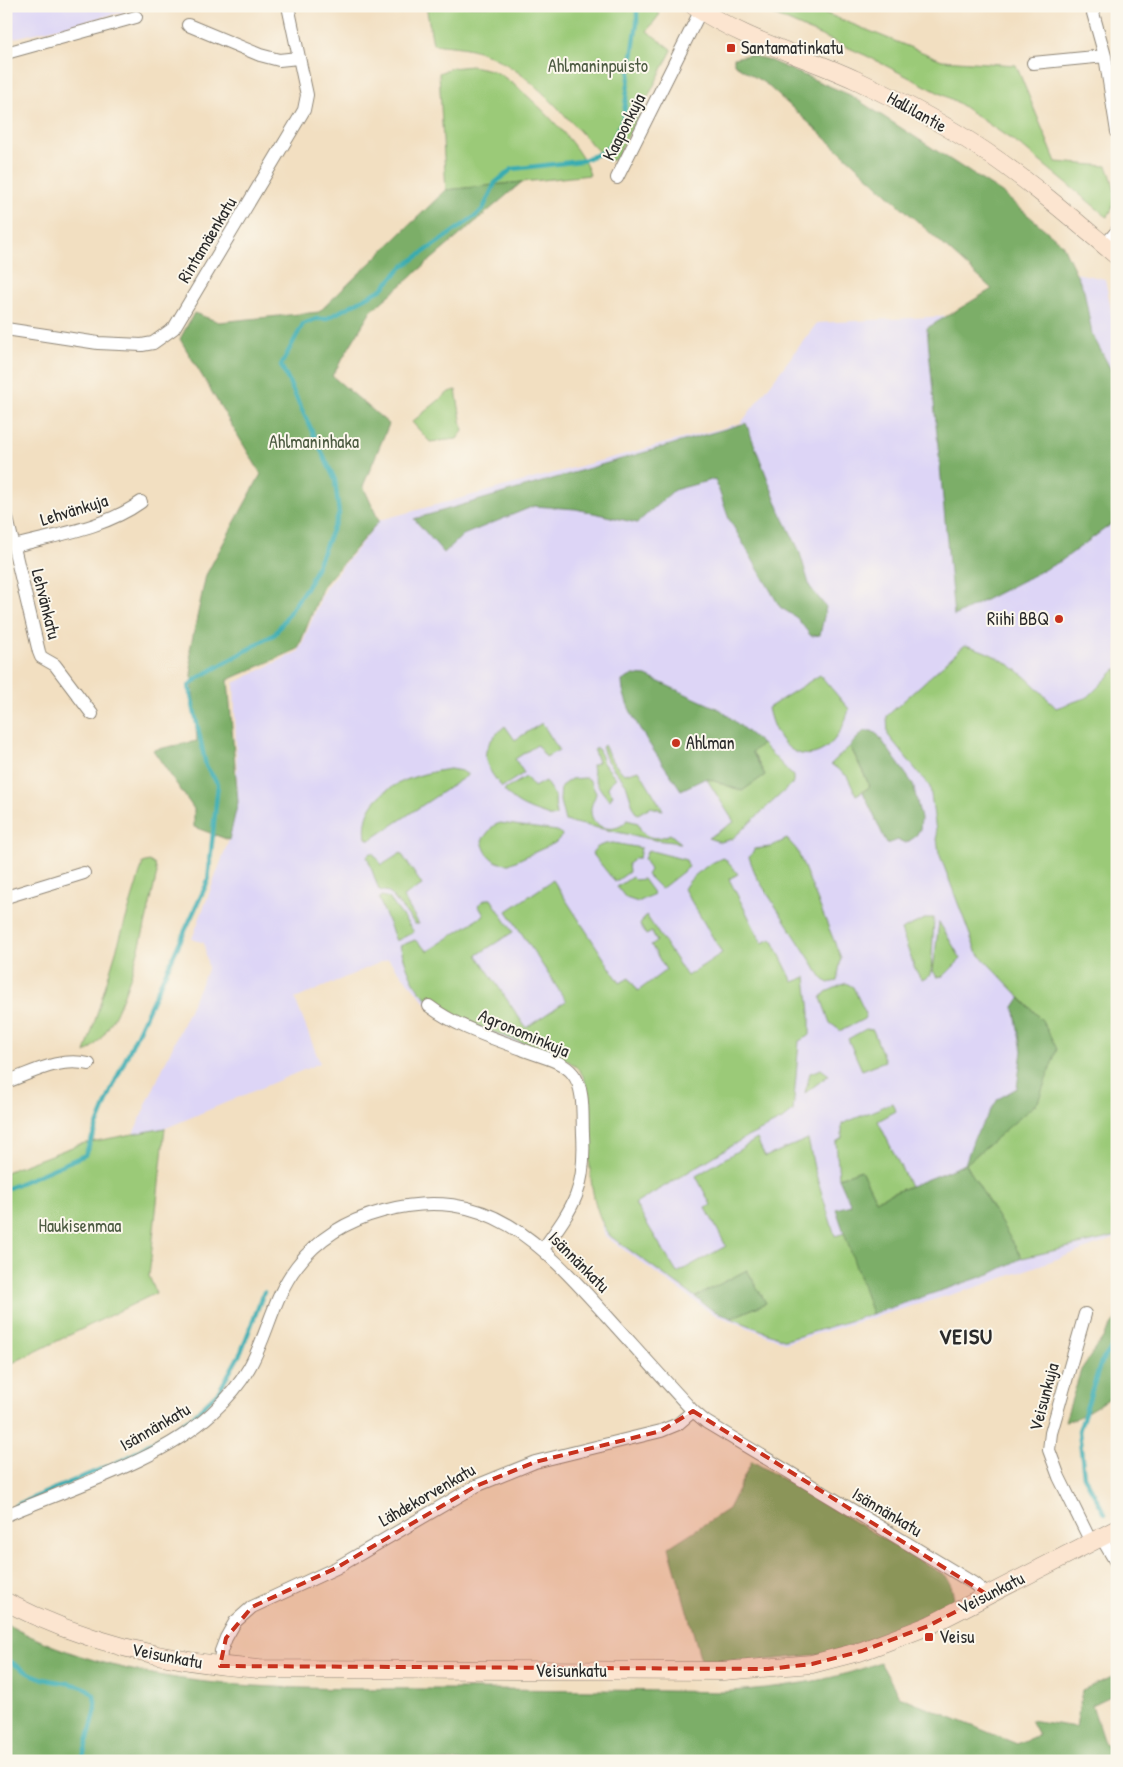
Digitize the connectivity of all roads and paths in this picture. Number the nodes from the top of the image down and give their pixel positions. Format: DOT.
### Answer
graph roads {
  1 [pos="288,6"];
  2 [pos="1091,6"];
  3 [pos="697,8"];
  4 [pos="136,17"];
  5 [pos="188,24"];
  6 [pos="6,53"];
  7 [pos="1105,56"];
  8 [pos="298,58"];
  9 [pos="1033,63"];
  10 [pos="1117,132"];
  11 [pos="617,178"];
  12 [pos="1117,231"];
  13 [pos="1111,251"];
  14 [pos="6,329"];
  15 [pos="141,502"];
  16 [pos="6,514"];
  17 [pos="14,546"];
  18 [pos="92,714"];
  19 [pos="84,873"];
  20 [pos="6,897"];
  21 [pos="430,1006"];
  22 [pos="89,1064"];
  23 [pos="6,1082"];
  24 [pos="543,1249"];
  25 [pos="1084,1314"];
  26 [pos="693,1411"];
  27 [pos="6,1515"];
  28 [pos="1103,1536"];
  29 [pos="1117,1564"];
  30 [pos="988,1595"];
  31 [pos="6,1602"];
  32 [pos="220,1666"];
  1 -- 8 [label="street, Rintamäenkatu"];
  2 -- 7 [label="street"];
  3 -- 11 [label="street, Kaaponkuja"];
  3 -- 13 [label="street, Hallilantie"];
  4 -- 6 [label="street"];
  5 -- 8 [label="street"];
  7 -- 9 [label="street"];
  7 -- 10 [label="street"];
  8 -- 14 [label="street, Rintamäenkatu"];
  12 -- 13 [label="street"];
  15 -- 17 [label="street, Lehvänkuja"];
  16 -- 17 [label="street, Lehvänkatu"];
  17 -- 18 [label="street, Lehvänkatu"];
  19 -- 20 [label="street"];
  21 -- 24 [label="street, Agronominkuja"];
  22 -- 23 [label="street"];
  24 -- 26 [label="street, Isännänkatu"];
  24 -- 27 [label="street, Isännänkatu"];
  25 -- 28 [label="street, Veisunkuja"];
  26 -- 30 [label="street, Isännänkatu"];
  26 -- 32 [label="street, Lähdekorvenkatu"];
  28 -- 29 [label="street, Veisunkuja"];
  28 -- 30 [label="street, Veisunkatu"];
  30 -- 32 [label="street, Veisunkatu"];
  31 -- 32 [label="street, Veisunkatu"];
}
